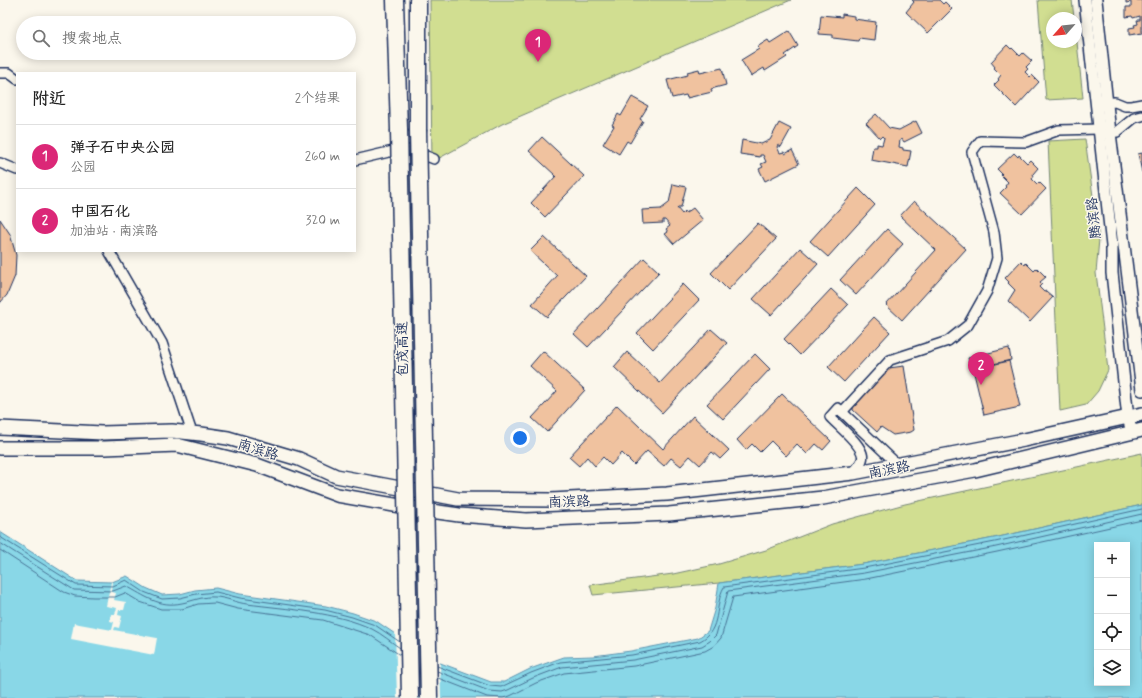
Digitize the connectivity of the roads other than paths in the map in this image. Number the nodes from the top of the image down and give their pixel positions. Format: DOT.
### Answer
graph roads {
  1 [pos="396,0"];
  2 [pos="418,0"];
  3 [pos="1085,0"];
  4 [pos="1096,0"];
  5 [pos="0,72"];
  6 [pos="16,78"];
  7 [pos="1102,103"];
  8 [pos="1142,104"];
  9 [pos="1132,106"];
  10 [pos="1138,117"];
  11 [pos="1103,132"];
  12 [pos="434,159"];
  13 [pos="356,160"];
  14 [pos="0,164"];
  15 [pos="16,170"];
  16 [pos="110,252"];
  17 [pos="1137,348"];
  18 [pos="1142,360"];
  19 [pos="1142,390"];
  20 [pos="842,412"];
  21 [pos="1142,414"];
  22 [pos="1128,418"];
  23 [pos="0,428"];
  24 [pos="1137,431"];
  25 [pos="192,433"];
  26 [pos="0,448"];
  27 [pos="897,464"];
  28 [pos="853,473"];
  29 [pos="410,698"];
  30 [pos="429,698"];
  1 -- 29 [label="highway, 包茂高速, bridge"];
  2 -- 30 [label="highway, 包茂高速, bridge"];
  3 -- 7 [label="street, 腾滨路"];
  4 -- 7 [label="street, 腾滨路"];
  5 -- 6 [label="street"];
  7 -- 9 [label="street"];
  7 -- 11 [label="street, 腾滨路"];
  8 -- 9 [label="street"];
  9 -- 10 [label="street"];
  10 -- 11 [label="street"];
  11 -- 17 [label="street, 腾滨路"];
  11 -- 20 [label="street"];
  11 -- 22 [label="street, 腾滨路"];
  12 -- 13 [label="street"];
  14 -- 15 [label="street"];
  16 -- 25 [label="street"];
  17 -- 18 [label="street"];
  17 -- 19 [label="street, 腾滨路"];
  20 -- 27 [label="street"];
  20 -- 28 [label="street"];
  21 -- 22 [label="main road, 南滨路"];
  22 -- 24 [label="street, 腾滨路"];
  22 -- 27 [label="main road, 南滨路"];
  23 -- 25 [label="main road, 南滨路"];
  24 -- 26 [label="main road, 南滨路"];
  25 -- 28 [label="main road, 南滨路"];
  27 -- 28 [label="main road, 南滨路"];
}
